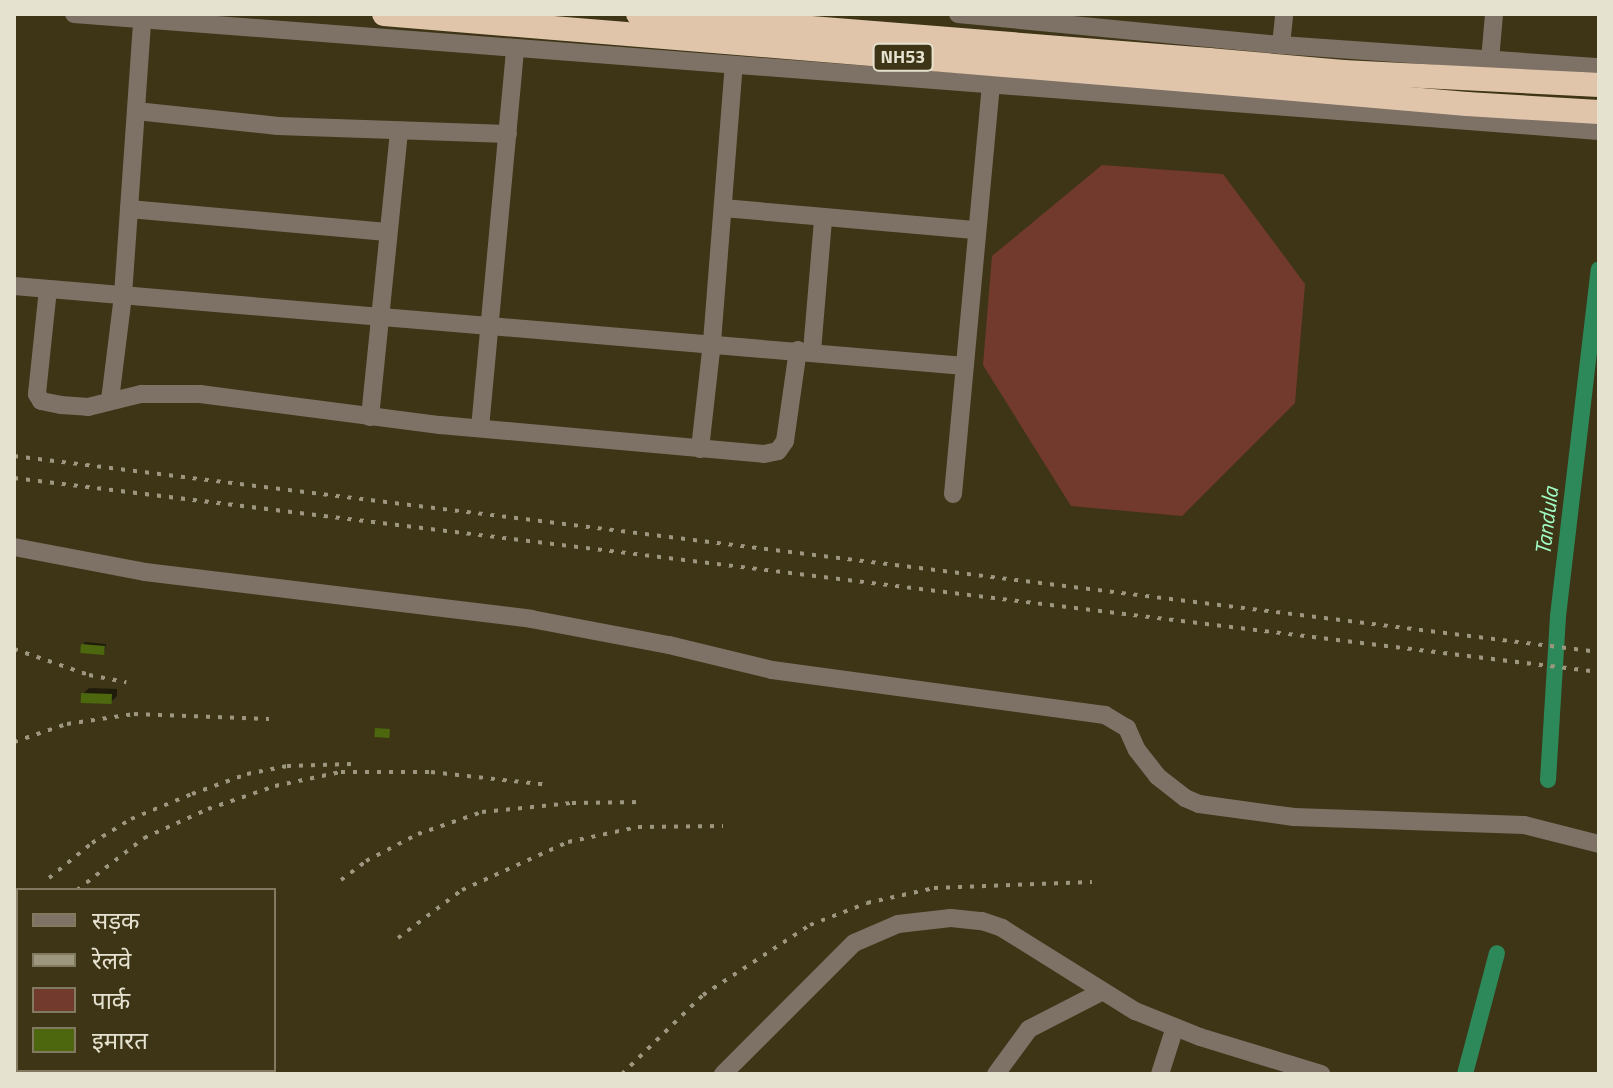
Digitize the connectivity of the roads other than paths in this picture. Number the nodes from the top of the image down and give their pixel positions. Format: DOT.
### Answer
graph roads {
  1 [pos="74,14"];
  2 [pos="384,14"];
  3 [pos="638,14"];
  4 [pos="958,14"];
  5 [pos="1284,14"];
  6 [pos="1494,14"];
  7 [pos="995,16"];
  8 [pos="142,20"];
  9 [pos="1281,45"];
  10 [pos="515,49"];
  11 [pos="1371,52"];
  12 [pos="1490,60"];
  13 [pos="734,65"];
  14 [pos="1591,67"];
  15 [pos="991,84"];
  16 [pos="1599,85"];
  17 [pos="136,111"];
  18 [pos="1599,112"];
  19 [pos="1366,115"];
  20 [pos="399,130"];
  21 [pos="1599,131"];
  22 [pos="508,134"];
  23 [pos="723,208"];
  24 [pos="129,209"];
  25 [pos="823,219"];
  26 [pos="977,230"];
  27 [pos="387,232"];
  28 [pos="14,286"];
  29 [pos="48,289"];
  30 [pos="123,295"];
  31 [pos="380,318"];
  32 [pos="491,326"];
  33 [pos="712,342"];
  34 [pos="805,351"];
  35 [pos="965,366"];
  36 [pos="110,400"];
  37 [pos="370,417"];
  38 [pos="480,428"];
  39 [pos="700,449"];
  40 [pos="953,494"];
  41 [pos="14,547"];
  42 [pos="1599,844"];
  43 [pos="1101,992"];
  44 [pos="1175,1027"];
  45 [pos="723,1074"];
  46 [pos="996,1074"];
  47 [pos="1160,1074"];
  48 [pos="1321,1074"];
  1 -- 8 [label="street"];
  2 -- 18 [label="highway, NH53, bridge"];
  3 -- 16 [label="highway, NH53, bridge"];
  4 -- 7 [label="street"];
  5 -- 9 [label="street"];
  6 -- 12 [label="street"];
  7 -- 9 [label="street"];
  8 -- 10 [label="street"];
  8 -- 17 [label="street"];
  9 -- 11 [label="street"];
  10 -- 13 [label="street"];
  10 -- 22 [label="street"];
  11 -- 12 [label="street"];
  11 -- 19 [label="street"];
  12 -- 14 [label="street"];
  13 -- 15 [label="street"];
  13 -- 23 [label="street"];
  15 -- 19 [label="street"];
  15 -- 26 [label="street"];
  17 -- 20 [label="street"];
  17 -- 24 [label="street"];
  19 -- 21 [label="street"];
  20 -- 22 [label="street"];
  20 -- 27 [label="street"];
  22 -- 32 [label="street"];
  23 -- 25 [label="street"];
  23 -- 33 [label="street"];
  24 -- 27 [label="street"];
  24 -- 30 [label="street"];
  25 -- 26 [label="street"];
  25 -- 34 [label="street"];
  26 -- 35 [label="street"];
  27 -- 31 [label="street"];
  28 -- 29 [label="street"];
  29 -- 30 [label="street"];
  29 -- 36 [label="street"];
  30 -- 31 [label="street"];
  30 -- 36 [label="street"];
  31 -- 32 [label="street"];
  31 -- 37 [label="street"];
  32 -- 33 [label="street"];
  32 -- 38 [label="street"];
  33 -- 34 [label="street"];
  33 -- 39 [label="street"];
  34 -- 35 [label="street"];
  34 -- 39 [label="street"];
  35 -- 40 [label="street"];
  36 -- 37 [label="street"];
  37 -- 38 [label="street"];
  38 -- 39 [label="street"];
  41 -- 42 [label="street"];
  43 -- 44 [label="street"];
  43 -- 45 [label="street"];
  43 -- 46 [label="street"];
  44 -- 47 [label="street"];
  44 -- 48 [label="street"];
}
